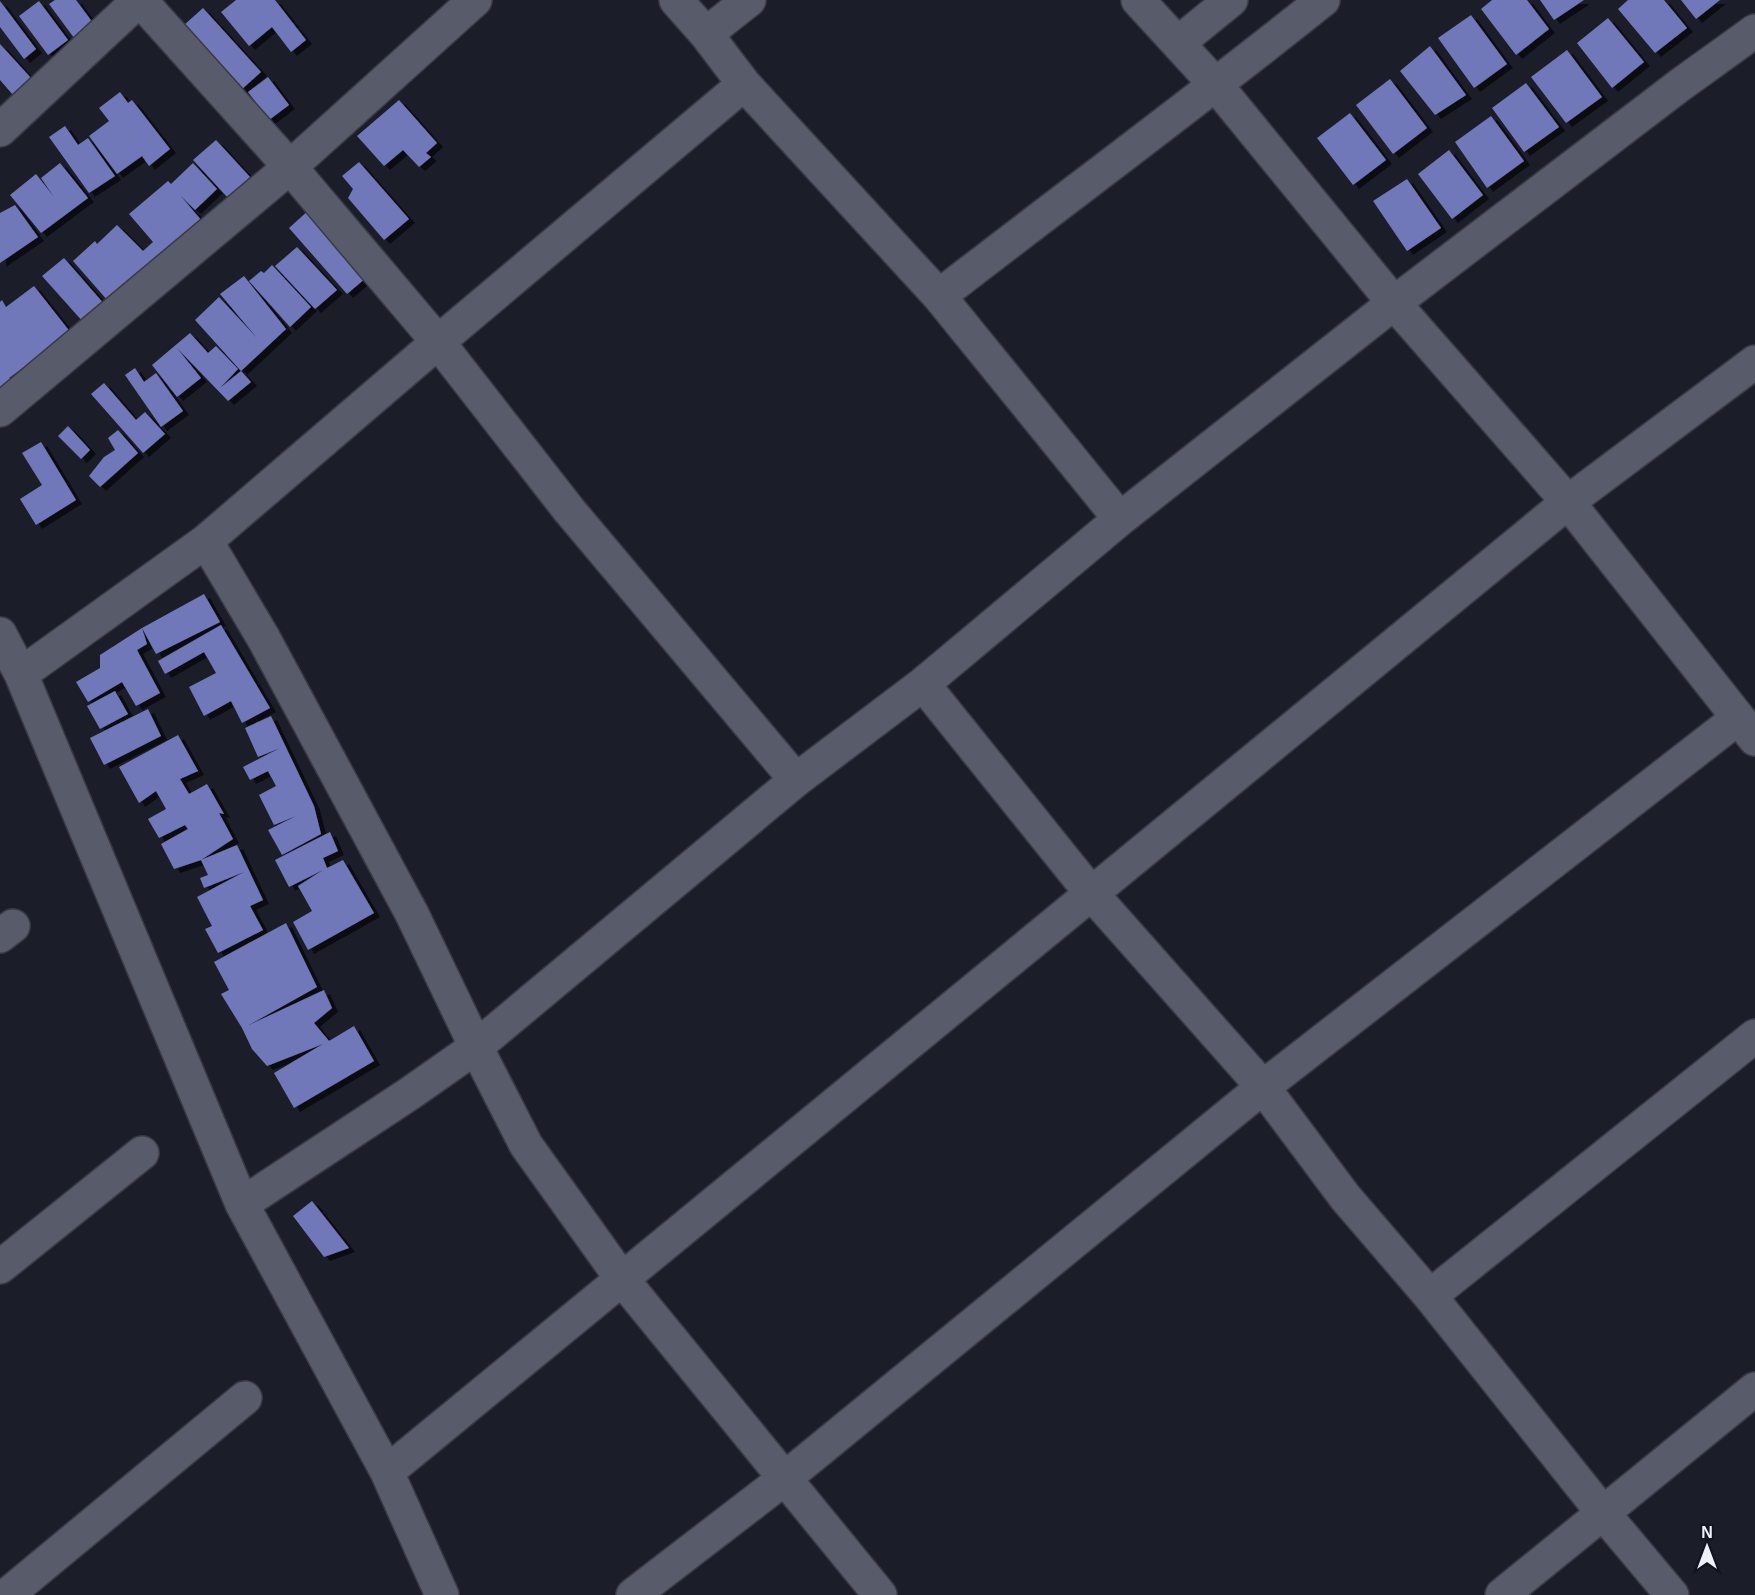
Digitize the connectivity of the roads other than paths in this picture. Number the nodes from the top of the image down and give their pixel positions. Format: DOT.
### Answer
graph roads {
  1 [pos="139,0"];
  2 [pos="475,0"];
  3 [pos="676,0"];
  4 [pos="748,0"];
  5 [pos="1138,0"];
  6 [pos="1230,0"];
  7 [pos="1323,0"];
  8 [pos="1755,31"];
  9 [pos="706,34"];
  10 [pos="1178,43"];
  11 [pos="744,84"];
  12 [pos="1216,85"];
  13 [pos="0,130"];
  14 [pos="290,167"];
  15 [pos="939,296"];
  16 [pos="1394,303"];
  17 [pos="438,342"];
  18 [pos="1755,362"];
  19 [pos="0,410"];
  20 [pos="1568,502"];
  21 [pos="1120,519"];
  22 [pos="206,541"];
  23 [pos="0,634"];
  24 [pos="21,674"];
  25 [pos="923,684"];
  26 [pos="1746,729"];
  27 [pos="796,780"];
  28 [pos="1091,893"];
  29 [pos="1755,1036"];
  30 [pos="476,1047"];
  31 [pos="1263,1088"];
  32 [pos="142,1153"];
  33 [pos="242,1204"];
  34 [pos="0,1267"];
  35 [pos="622,1279"];
  36 [pos="1430,1296"];
  37 [pos="1755,1389"];
  38 [pos="245,1398"];
  39 [pos="387,1472"];
  40 [pos="784,1479"];
  41 [pos="1603,1513"];
  42 [pos="7,1595"];
  43 [pos="442,1595"];
  44 [pos="633,1595"];
  45 [pos="880,1595"];
  46 [pos="1502,1595"];
  47 [pos="1672,1595"];
  1 -- 13 [label="street"];
  1 -- 14 [label="street"];
  2 -- 14 [label="street"];
  3 -- 9 [label="street"];
  4 -- 9 [label="street"];
  5 -- 10 [label="street"];
  6 -- 10 [label="street"];
  7 -- 12 [label="street"];
  8 -- 16 [label="street"];
  9 -- 11 [label="street"];
  10 -- 12 [label="street"];
  11 -- 15 [label="street"];
  11 -- 17 [label="street"];
  12 -- 15 [label="street"];
  12 -- 16 [label="street"];
  14 -- 17 [label="street"];
  14 -- 19 [label="street"];
  15 -- 21 [label="street"];
  16 -- 20 [label="street"];
  16 -- 21 [label="street"];
  17 -- 22 [label="street"];
  17 -- 27 [label="street"];
  18 -- 20 [label="street"];
  20 -- 26 [label="street"];
  20 -- 28 [label="street"];
  21 -- 25 [label="street"];
  22 -- 24 [label="street"];
  22 -- 30 [label="street"];
  23 -- 24 [label="street"];
  24 -- 33 [label="street"];
  25 -- 27 [label="street"];
  25 -- 28 [label="street"];
  26 -- 31 [label="street"];
  27 -- 30 [label="street"];
  28 -- 31 [label="street"];
  28 -- 35 [label="street"];
  29 -- 36 [label="street"];
  30 -- 33 [label="street"];
  30 -- 35 [label="street"];
  31 -- 36 [label="street"];
  31 -- 40 [label="street"];
  32 -- 34 [label="street"];
  33 -- 39 [label="street"];
  35 -- 39 [label="street"];
  35 -- 40 [label="street"];
  36 -- 41 [label="street"];
  37 -- 41 [label="street"];
  38 -- 42 [label="street"];
  39 -- 43 [label="street"];
  40 -- 44 [label="street"];
  40 -- 45 [label="street"];
  41 -- 46 [label="street"];
  41 -- 47 [label="street"];
}
